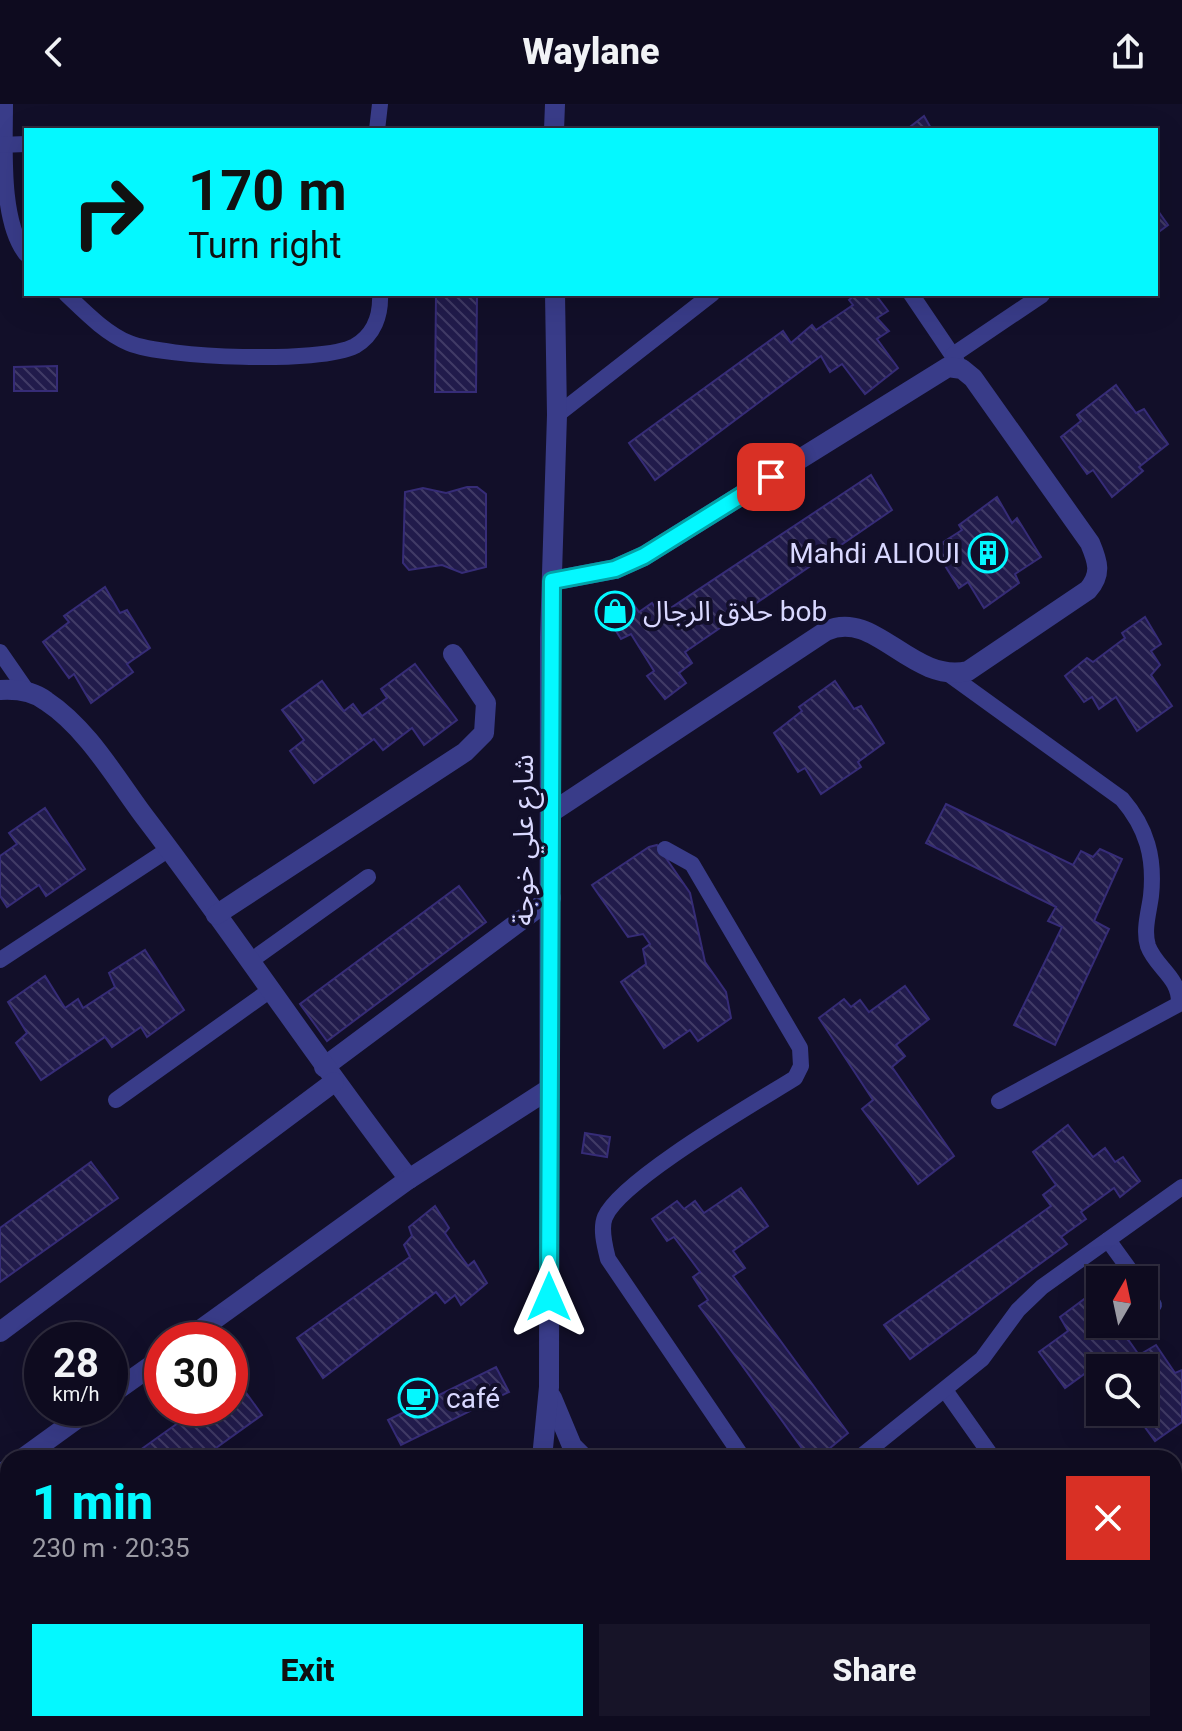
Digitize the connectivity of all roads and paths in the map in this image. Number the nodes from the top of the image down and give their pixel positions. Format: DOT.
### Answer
graph roads {
  1 [pos="5,104"];
  2 [pos="380,104"];
  3 [pos="555,104"];
  4 [pos="377,128"];
  5 [pos="554,128"];
  6 [pos="24,144"];
  7 [pos="3,145"];
  8 [pos="24,252"];
  9 [pos="69,296"];
  10 [pos="380,296"];
  11 [pos="555,296"];
  12 [pos="709,296"];
  13 [pos="912,296"];
  14 [pos="1041,296"];
  15 [pos="958,362"];
  16 [pos="557,415"];
  17 [pos="552,581"];
  18 [pos="0,652"];
  19 [pos="453,654"];
  20 [pos="950,675"];
  21 [pos="0,690"];
  22 [pos="27,691"];
  23 [pos="552,812"];
  24 [pos="169,849"];
  25 [pos="665,849"];
  26 [pos="368,877"];
  27 [pos="551,898"];
  28 [pos="216,915"];
  29 [pos="0,960"];
  30 [pos="249,962"];
  31 [pos="269,991"];
  32 [pos="329,1075"];
  33 [pos="549,1089"];
  34 [pos="116,1100"];
  35 [pos="999,1101"];
  36 [pos="409,1179"];
  37 [pos="1182,1187"];
  38 [pos="1108,1240"];
  39 [pos="1127,1266"];
  40 [pos="211,1322"];
  41 [pos="0,1332"];
  42 [pos="549,1387"];
  43 [pos="945,1390"];
  44 [pos="67,1426"];
  45 [pos="34,1450"];
  46 [pos="543,1450"];
  47 [pos="576,1450"];
  48 [pos="738,1450"];
  49 [pos="869,1450"];
  50 [pos="987,1450"];
  1 -- 7 [label="lane"];
  2 -- 4 [label="lane"];
  3 -- 5 [label="street"];
  6 -- 7 [label="lane"];
  7 -- 8 [label="lane"];
  9 -- 10 [label="lane"];
  11 -- 16 [label="street, شارع علي خوجة"];
  12 -- 16 [label="lane"];
  13 -- 15 [label="lane"];
  14 -- 15 [label="lane"];
  15 -- 17 [label="street"];
  15 -- 20 [label="street"];
  16 -- 17 [label="street, شارع علي خوجة"];
  17 -- 23 [label="street, شارع علي خوجة"];
  18 -- 22 [label="lane"];
  19 -- 28 [label="street"];
  20 -- 23 [label="street"];
  20 -- 35 [label="lane"];
  21 -- 22 [label="street"];
  22 -- 24 [label="street"];
  23 -- 27 [label="street, شارع علي خوجة"];
  24 -- 28 [label="street"];
  24 -- 29 [label="lane"];
  25 -- 48 [label="lane"];
  26 -- 30 [label="lane"];
  27 -- 32 [label="street"];
  27 -- 33 [label="street, شارع علي خوجة"];
  28 -- 30 [label="street"];
  30 -- 31 [label="street"];
  31 -- 32 [label="street"];
  31 -- 34 [label="lane"];
  32 -- 36 [label="street"];
  32 -- 41 [label="street"];
  33 -- 36 [label="street"];
  33 -- 42 [label="street, شارع علي خوجة"];
  36 -- 40 [label="street"];
  37 -- 38 [label="lane"];
  38 -- 39 [label="lane"];
  38 -- 43 [label="lane"];
  42 -- 46 [label="street"];
  42 -- 47 [label="street"];
  43 -- 49 [label="lane"];
  43 -- 50 [label="lane"];
  44 -- 45 [label="street"];
}
